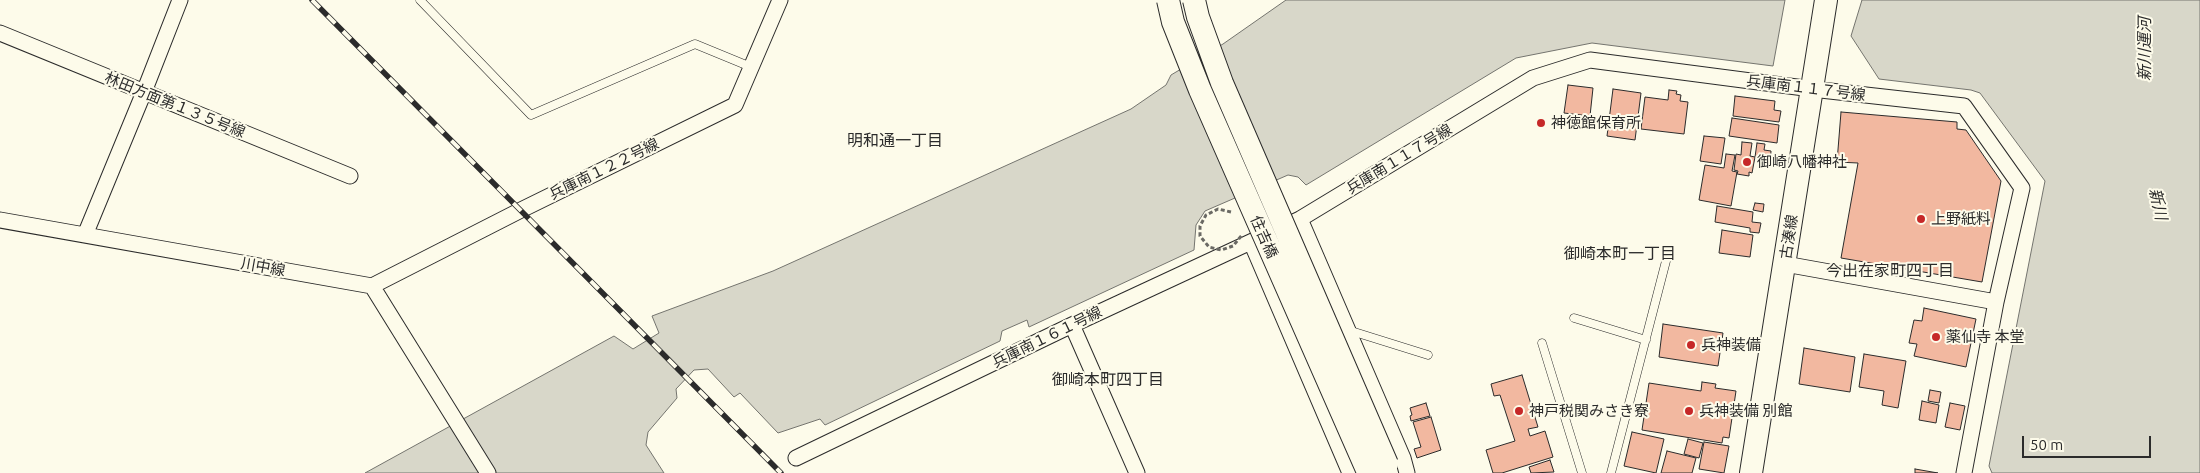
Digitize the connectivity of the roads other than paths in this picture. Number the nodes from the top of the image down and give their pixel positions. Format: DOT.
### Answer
graph roads {
  1 [pos="180,0"];
  2 [pos="420,0"];
  3 [pos="780,0"];
  4 [pos="1168,0"];
  5 [pos="1194,0"];
  6 [pos="1826,0"];
  7 [pos="0,33"];
  8 [pos="751,67"];
  9 [pos="1812,89"];
  10 [pos="144,92"];
  11 [pos="350,176"];
  12 [pos="1300,219"];
  13 [pos="0,220"];
  14 [pos="85,235"];
  15 [pos="1251,242"];
  16 [pos="1666,261"];
  17 [pos="1785,264"];
  18 [pos="372,286"];
  19 [pos="1996,302"];
  20 [pos="1574,318"];
  21 [pos="1072,325"];
  22 [pos="1348,330"];
  23 [pos="1646,340"];
  24 [pos="1542,343"];
  25 [pos="1428,355"];
  26 [pos="796,458"];
  27 [pos="1379,471"];
  28 [pos="488,473"];
  29 [pos="1137,473"];
  30 [pos="1582,473"];
  31 [pos="1611,473"];
  32 [pos="1751,473"];
  33 [pos="1964,473"];
  1 -- 10 [label="street"];
  2 -- 8 [label="lane"];
  3 -- 8 [label="street, 兵庫南１２２号線"];
  4 -- 27 [label="street, 住吉橋, bridge"];
  5 -- 27 [label="street, 住吉橋, bridge"];
  6 -- 9 [label="street, 古湊線"];
  7 -- 10 [label="street, 林田方面第１３５号線"];
  8 -- 18 [label="street, 兵庫南１２２号線"];
  9 -- 12 [label="street, 兵庫南１１７号線"];
  9 -- 17 [label="street, 古湊線"];
  9 -- 19 [label="street, 兵庫南１１７号線"];
  10 -- 11 [label="street, 林田方面第１３５号線"];
  10 -- 14 [label="street"];
  12 -- 15 [label="street, 兵庫南１６１号線"];
  12 -- 22 [label="street"];
  13 -- 14 [label="street, 川中線"];
  14 -- 18 [label="street, 川中線"];
  15 -- 21 [label="street, 兵庫南１６１号線"];
  15 -- 27 [label="street"];
  16 -- 23 [label="lane"];
  17 -- 19 [label="street"];
  17 -- 32 [label="street, 古湊線"];
  18 -- 28 [label="street"];
  19 -- 33 [label="street, 兵庫南１１７号線"];
  20 -- 23 [label="lane"];
  21 -- 26 [label="street, 兵庫南１６１号線"];
  21 -- 29 [label="street"];
  22 -- 25 [label="lane"];
  22 -- 27 [label="street"];
  23 -- 31 [label="lane"];
  24 -- 30 [label="lane"];
}
